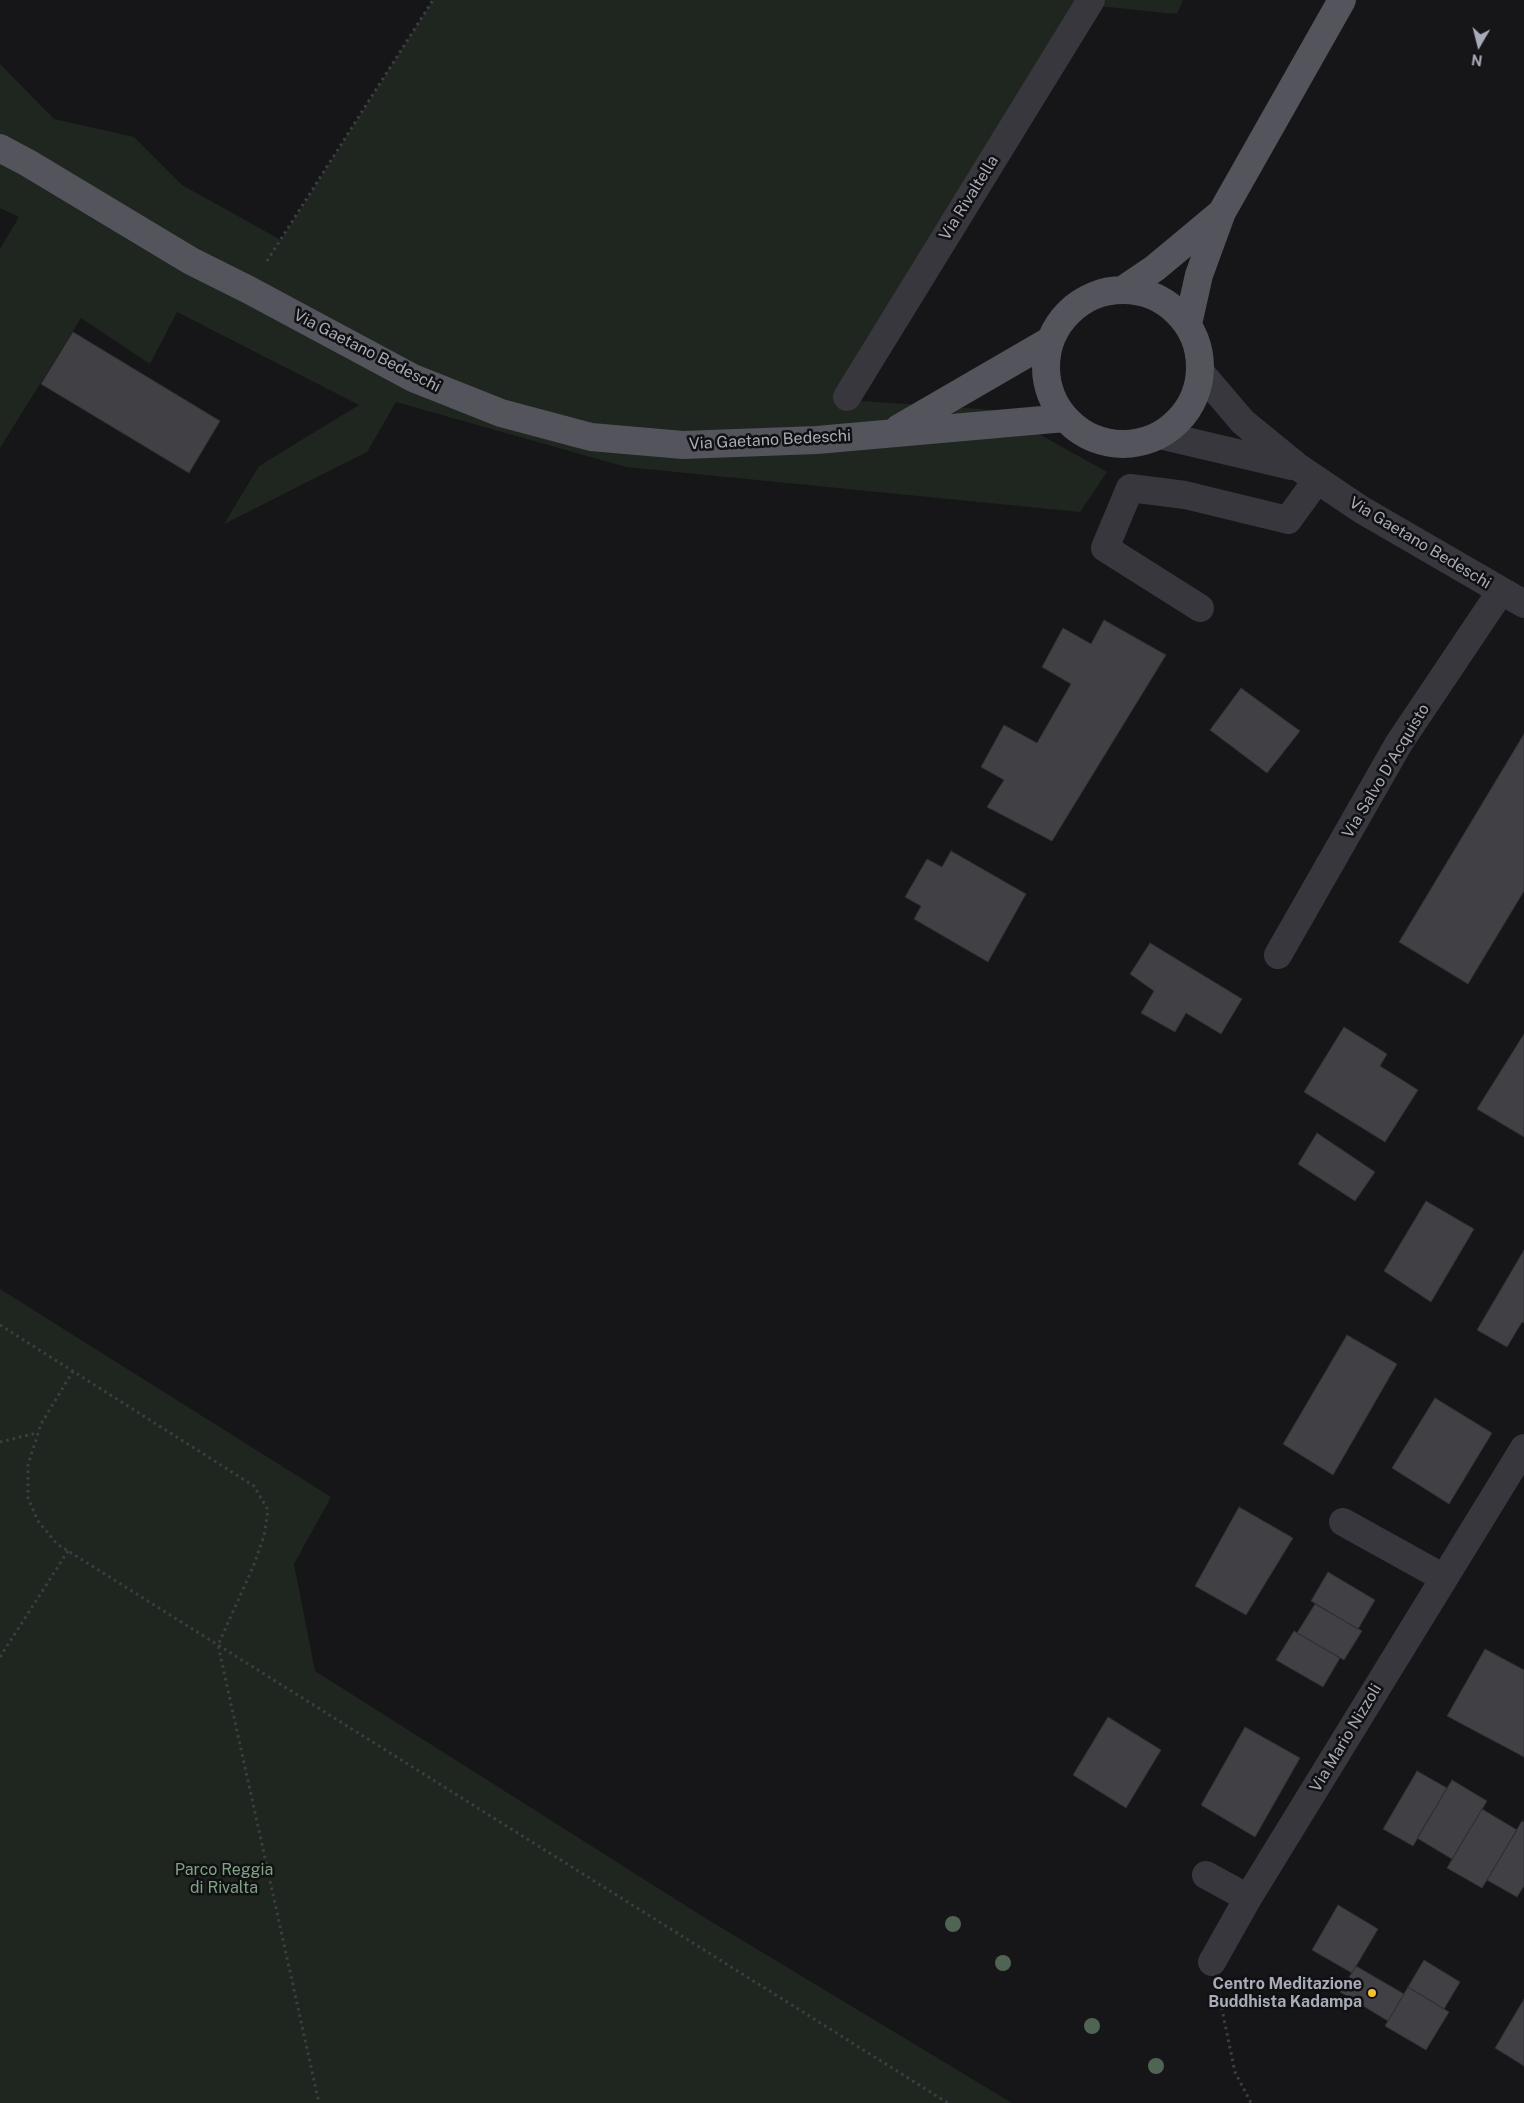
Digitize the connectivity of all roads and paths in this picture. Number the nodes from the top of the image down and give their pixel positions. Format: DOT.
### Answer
graph roads {
  1 [pos="433,0"];
  2 [pos="1091,0"];
  3 [pos="1342,0"];
  4 [pos="0,148"];
  5 [pos="1222,212"];
  6 [pos="1124,289"];
  7 [pos="249,290"];
  8 [pos="1188,324"];
  9 [pos="1049,341"];
  10 [pos="1201,374"];
  11 [pos="847,397"];
  12 [pos="1065,418"];
  13 [pos="889,433"];
  14 [pos="1160,435"];
  15 [pos="1308,473"];
  16 [pos="1512,598"];
  17 [pos="1200,608"];
  18 [pos="1278,955"];
  19 [pos="0,1325"];
  20 [pos="73,1371"];
  21 [pos="38,1433"];
  22 [pos="0,1442"];
  23 [pos="1524,1448"];
  24 [pos="1343,1522"];
  25 [pos="68,1551"];
  26 [pos="1444,1578"];
  27 [pos="218,1645"];
  28 [pos="0,1657"];
  29 [pos="1206,1875"];
  30 [pos="1248,1898"];
  31 [pos="1212,1962"];
  32 [pos="320,2103"];
  33 [pos="948,2103"];
  34 [pos="1251,2103"];
  1 -- 7 [label="path"];
  2 -- 11 [label="street, Via Rivaltella"];
  3 -- 5 [label="main road"];
  4 -- 7 [label="main road, Via Gaetano Bedeschi"];
  5 -- 6 [label="main road"];
  5 -- 8 [label="main road"];
  6 -- 8 [label="main road"];
  6 -- 9 [label="main road"];
  7 -- 13 [label="main road, Via Gaetano Bedeschi"];
  8 -- 10 [label="main road"];
  9 -- 12 [label="main road"];
  9 -- 13 [label="main road, Via Gaetano Bedeschi"];
  10 -- 14 [label="main road"];
  10 -- 15 [label="street, Via Gaetano Bedeschi"];
  12 -- 13 [label="main road, Via Gaetano Bedeschi"];
  12 -- 14 [label="main road"];
  14 -- 15 [label="street, Via Gaetano Bedeschi"];
  15 -- 16 [label="street, Via Gaetano Bedeschi"];
  15 -- 17 [label="street"];
  16 -- 18 [label="street, Via Salvo D'Acquisto"];
  19 -- 20 [label="path"];
  20 -- 21 [label="path"];
  20 -- 27 [label="path"];
  21 -- 22 [label="path"];
  21 -- 25 [label="path"];
  23 -- 26 [label="street, Via Mario Nizzoli"];
  24 -- 26 [label="street"];
  25 -- 27 [label="path"];
  25 -- 28 [label="path"];
  26 -- 30 [label="street, Via Mario Nizzoli"];
  27 -- 32 [label="path"];
  27 -- 33 [label="path"];
  29 -- 30 [label="street"];
  30 -- 31 [label="street, Via Mario Nizzoli"];
  31 -- 34 [label="path"];
}
